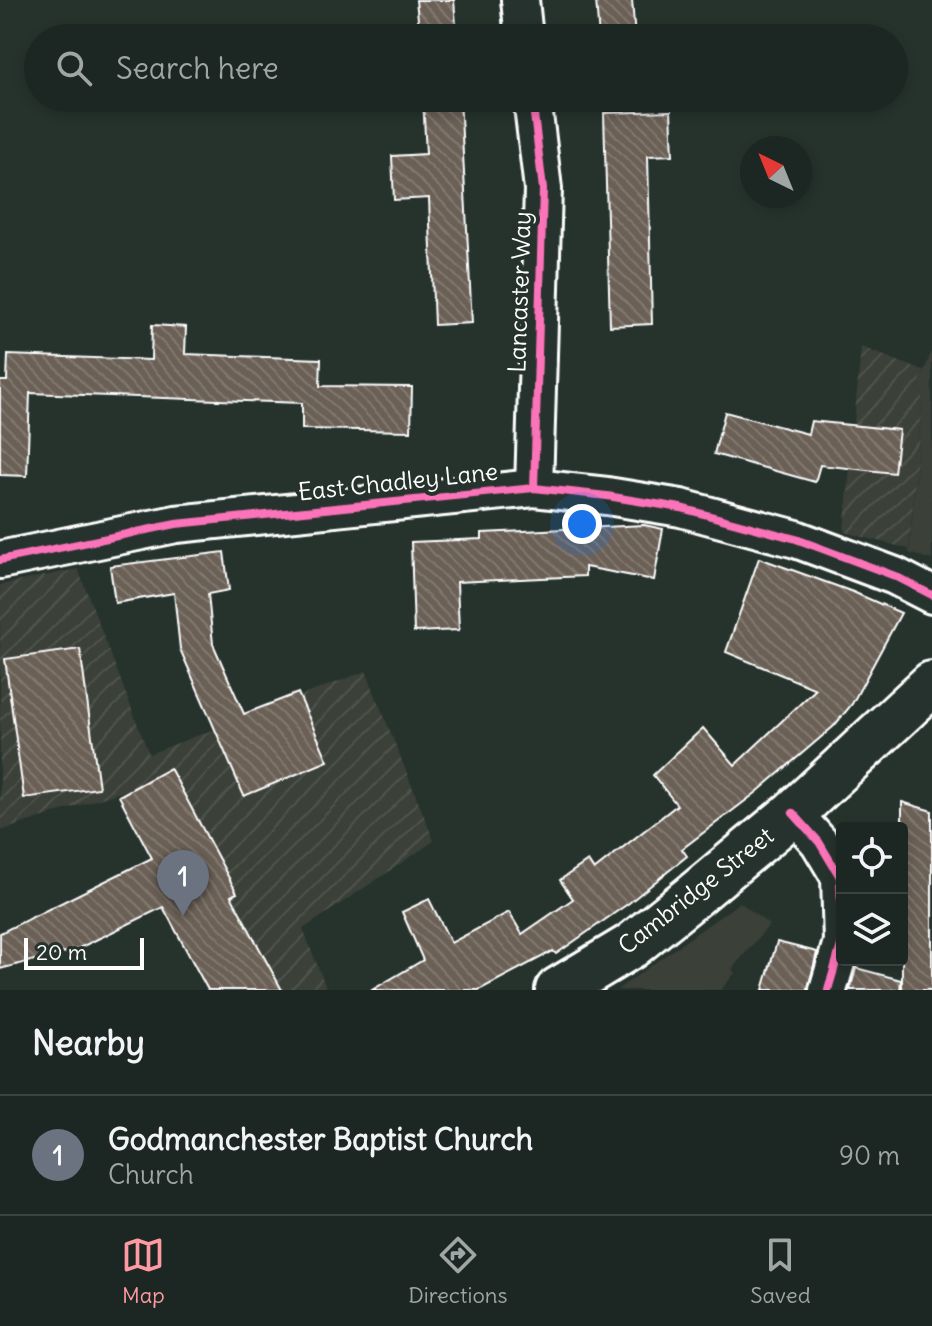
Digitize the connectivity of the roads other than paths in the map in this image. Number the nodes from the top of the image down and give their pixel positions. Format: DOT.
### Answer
graph roads {
  1 [pos="520,0"];
  2 [pos="523,24"];
  3 [pos="534,112"];
  4 [pos="534,488"];
  5 [pos="0,560"];
  6 [pos="932,595"];
  7 [pos="932,684"];
  8 [pos="793,813"];
  9 [pos="558,990"];
  10 [pos="828,990"];
  1 -- 2 [label="street"];
  3 -- 4 [label="street, Lancaster Way"];
  4 -- 5 [label="street, East Chadley Lane"];
  4 -- 6 [label="street, East Chadley Lane"];
  7 -- 8 [label="main road, Cambridge Street"];
  8 -- 9 [label="main road, Cambridge Street"];
  8 -- 10 [label="street"];
}
